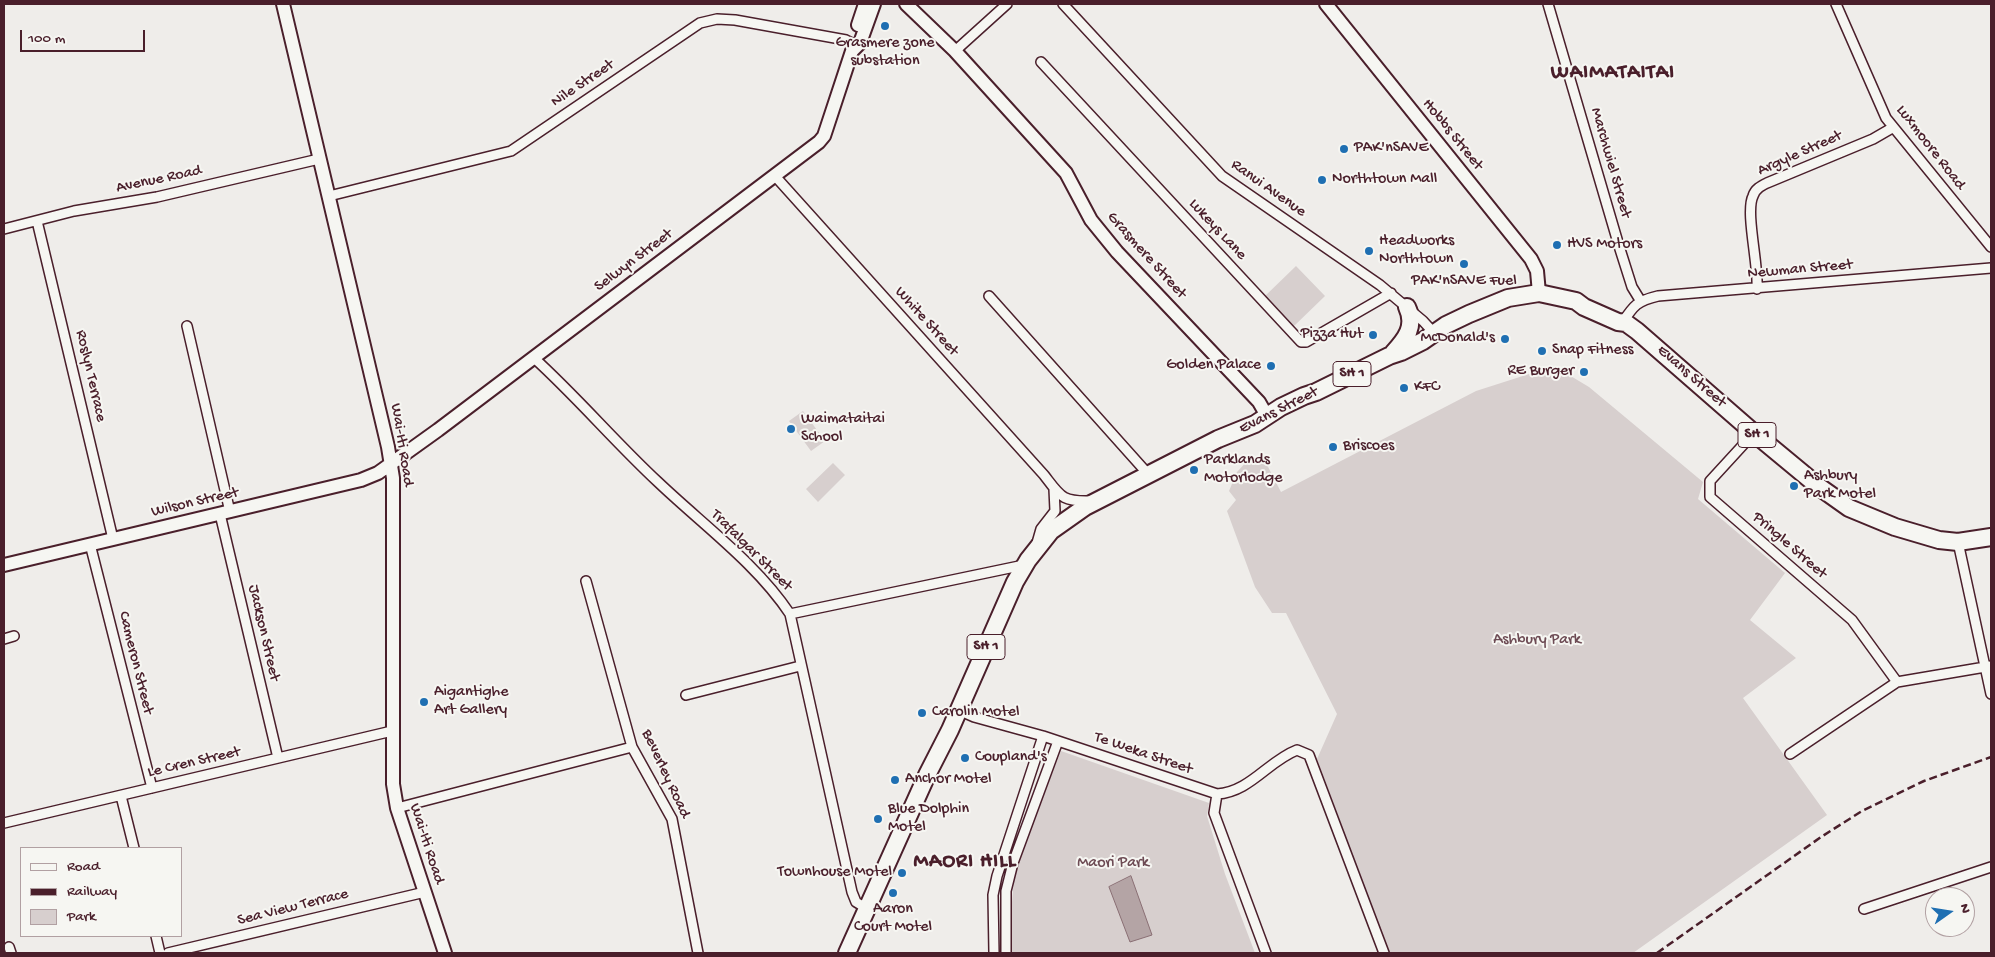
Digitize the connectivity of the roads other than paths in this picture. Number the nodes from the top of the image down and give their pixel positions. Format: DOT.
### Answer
graph roads {
  1 [pos="282,4"];
  2 [pos="865,4"];
  3 [pos="874,4"];
  4 [pos="906,4"];
  5 [pos="1007,4"];
  6 [pos="1063,4"];
  7 [pos="1326,4"];
  8 [pos="1548,4"];
  9 [pos="1836,4"];
  10 [pos="852,47"];
  11 [pos="955,51"];
  12 [pos="1041,62"];
  13 [pos="1892,128"];
  14 [pos="320,159"];
  15 [pos="775,176"];
  16 [pos="329,196"];
  17 [pos="37,221"];
  18 [pos="4,229"];
  19 [pos="1991,247"];
  20 [pos="1991,268"];
  21 [pos="1757,288"];
  22 [pos="1391,293"];
  23 [pos="1539,293"];
  24 [pos="989,296"];
  25 [pos="1640,300"];
  26 [pos="1407,307"];
  27 [pos="1622,323"];
  28 [pos="187,326"];
  29 [pos="1434,333"];
  30 [pos="1389,356"];
  31 [pos="534,358"];
  32 [pos="1268,416"];
  33 [pos="1754,433"];
  34 [pos="390,464"];
  35 [pos="1148,474"];
  36 [pos="1054,489"];
  37 [pos="1097,500"];
  38 [pos="225,513"];
  39 [pos="1991,537"];
  40 [pos="113,539"];
  41 [pos="1958,542"];
  42 [pos="90,544"];
  43 [pos="1035,550"];
  44 [pos="4,565"];
  45 [pos="1025,565"];
  46 [pos="586,581"];
  47 [pos="790,614"];
  48 [pos="14,636"];
  49 [pos="4,639"];
  50 [pos="800,666"];
  51 [pos="1988,666"];
  52 [pos="1896,682"];
  53 [pos="1991,694"];
  54 [pos="686,695"];
  55 [pos="958,710"];
  56 [pos="392,731"];
  57 [pos="1043,736"];
  58 [pos="1058,740"];
  59 [pos="632,747"];
  60 [pos="1790,754"];
  61 [pos="278,758"];
  62 [pos="152,788"];
  63 [pos="1217,794"];
  64 [pos="121,796"];
  65 [pos="397,808"];
  66 [pos="4,823"];
  67 [pos="134,847"];
  68 [pos="1991,867"];
  69 [pos="424,892"];
  70 [pos="866,908"];
  71 [pos="1864,909"];
  72 [pos="156,937"];
  73 [pos="160,953"];
  74 [pos="168,953"];
  75 [pos="445,953"];
  76 [pos="698,953"];
  77 [pos="846,953"];
  78 [pos="994,953"];
  79 [pos="1006,953"];
  80 [pos="1266,953"];
  81 [pos="1384,953"];
  1 -- 14 [label="street, Wai-Iti Road"];
  2 -- 10 [label="street, Selwyn Street"];
  3 -- 10 [label="street, Selwyn Street"];
  4 -- 11 [label="street, Grasmere Street"];
  5 -- 11 [label="street"];
  6 -- 22 [label="street, Ranui Avenue"];
  7 -- 23 [label="street, Hobbs Street"];
  8 -- 25 [label="street, Marchwiel Street"];
  9 -- 13 [label="street, Luxmoore Road"];
  10 -- 15 [label="street, Selwyn Street"];
  10 -- 16 [label="street, Nile Street"];
  11 -- 32 [label="street, Grasmere Street"];
  12 -- 22 [label="street, Lukeys Lane"];
  13 -- 19 [label="street, Luxmoore Road"];
  13 -- 21 [label="street, Argyle Street"];
  14 -- 16 [label="street, Wai-Iti Road"];
  14 -- 17 [label="street, Avenue Road"];
  15 -- 31 [label="street, Selwyn Street"];
  15 -- 36 [label="street, White Street"];
  16 -- 34 [label="street, Wai-Iti Road"];
  17 -- 18 [label="street, Avenue Road"];
  17 -- 40 [label="street, Roslyn Terrace"];
  20 -- 21 [label="street, Newman Street"];
  21 -- 25 [label="street, Newman Street"];
  22 -- 26 [label="street, Ranui Avenue"];
  23 -- 27 [label="highway, Evans Street / SH 1"];
  23 -- 29 [label="highway, Evans Street / SH 1"];
  24 -- 35 [label="street"];
  25 -- 27 [label="street"];
  26 -- 29 [label="street, Ranui Avenue"];
  26 -- 30 [label="highway"];
  27 -- 33 [label="highway, Evans Street / SH 1"];
  28 -- 38 [label="street, Jackson Street"];
  29 -- 30 [label="highway, Evans Street / SH 1"];
  30 -- 32 [label="highway, Evans Street / SH 1"];
  31 -- 34 [label="street, Selwyn Street"];
  31 -- 47 [label="street, Trafalgar Street"];
  32 -- 35 [label="highway, Evans Street / SH 1"];
  33 -- 41 [label="highway, Evans Street / SH 1"];
  33 -- 52 [label="street, Pringle Street"];
  34 -- 38 [label="street, Wilson Street"];
  34 -- 56 [label="street, Wai-Iti Road"];
  35 -- 37 [label="highway, Evans Street / SH 1"];
  36 -- 37 [label="street, White Street"];
  36 -- 43 [label="street"];
  37 -- 43 [label="highway, Evans Street / SH 1"];
  38 -- 40 [label="street, Wilson Street"];
  38 -- 61 [label="street, Jackson Street"];
  39 -- 41 [label="highway, Evans Street / SH 1"];
  40 -- 42 [label="street, Wilson Street"];
  41 -- 51 [label="street"];
  42 -- 44 [label="street, Wilson Street"];
  42 -- 62 [label="street, Cameron Street"];
  43 -- 45 [label="highway, Evans Street / SH 1"];
  45 -- 47 [label="street"];
  45 -- 55 [label="highway, Evans Street / SH 1"];
  46 -- 59 [label="street, Beverley Road"];
  47 -- 50 [label="street, Trafalgar Street"];
  48 -- 49 [label="street"];
  50 -- 54 [label="street"];
  50 -- 70 [label="street, Trafalgar Street"];
  51 -- 52 [label="street"];
  51 -- 53 [label="street"];
  52 -- 60 [label="street"];
  55 -- 57 [label="street, Te Weka Street"];
  55 -- 70 [label="highway, Evans Street / SH 1"];
  56 -- 61 [label="street, Le Cren Street"];
  56 -- 65 [label="street, Wai-Iti Road"];
  57 -- 58 [label="street, Te Weka Street"];
  57 -- 78 [label="street"];
  58 -- 63 [label="street, Te Weka Street"];
  58 -- 79 [label="street"];
  59 -- 65 [label="street"];
  59 -- 76 [label="street, Beverley Road"];
  61 -- 62 [label="street, Le Cren Street"];
  62 -- 64 [label="street, Le Cren Street"];
  63 -- 80 [label="street"];
  63 -- 81 [label="street"];
  64 -- 66 [label="street, Le Cren Street"];
  64 -- 67 [label="street"];
  65 -- 69 [label="street, Wai-Iti Road"];
  68 -- 71 [label="street"];
  69 -- 74 [label="street, Sea View Terrace"];
  69 -- 75 [label="street, Wai-Iti Road"];
  70 -- 77 [label="highway, Evans Street / SH 1"];
  72 -- 73 [label="street"];
}
